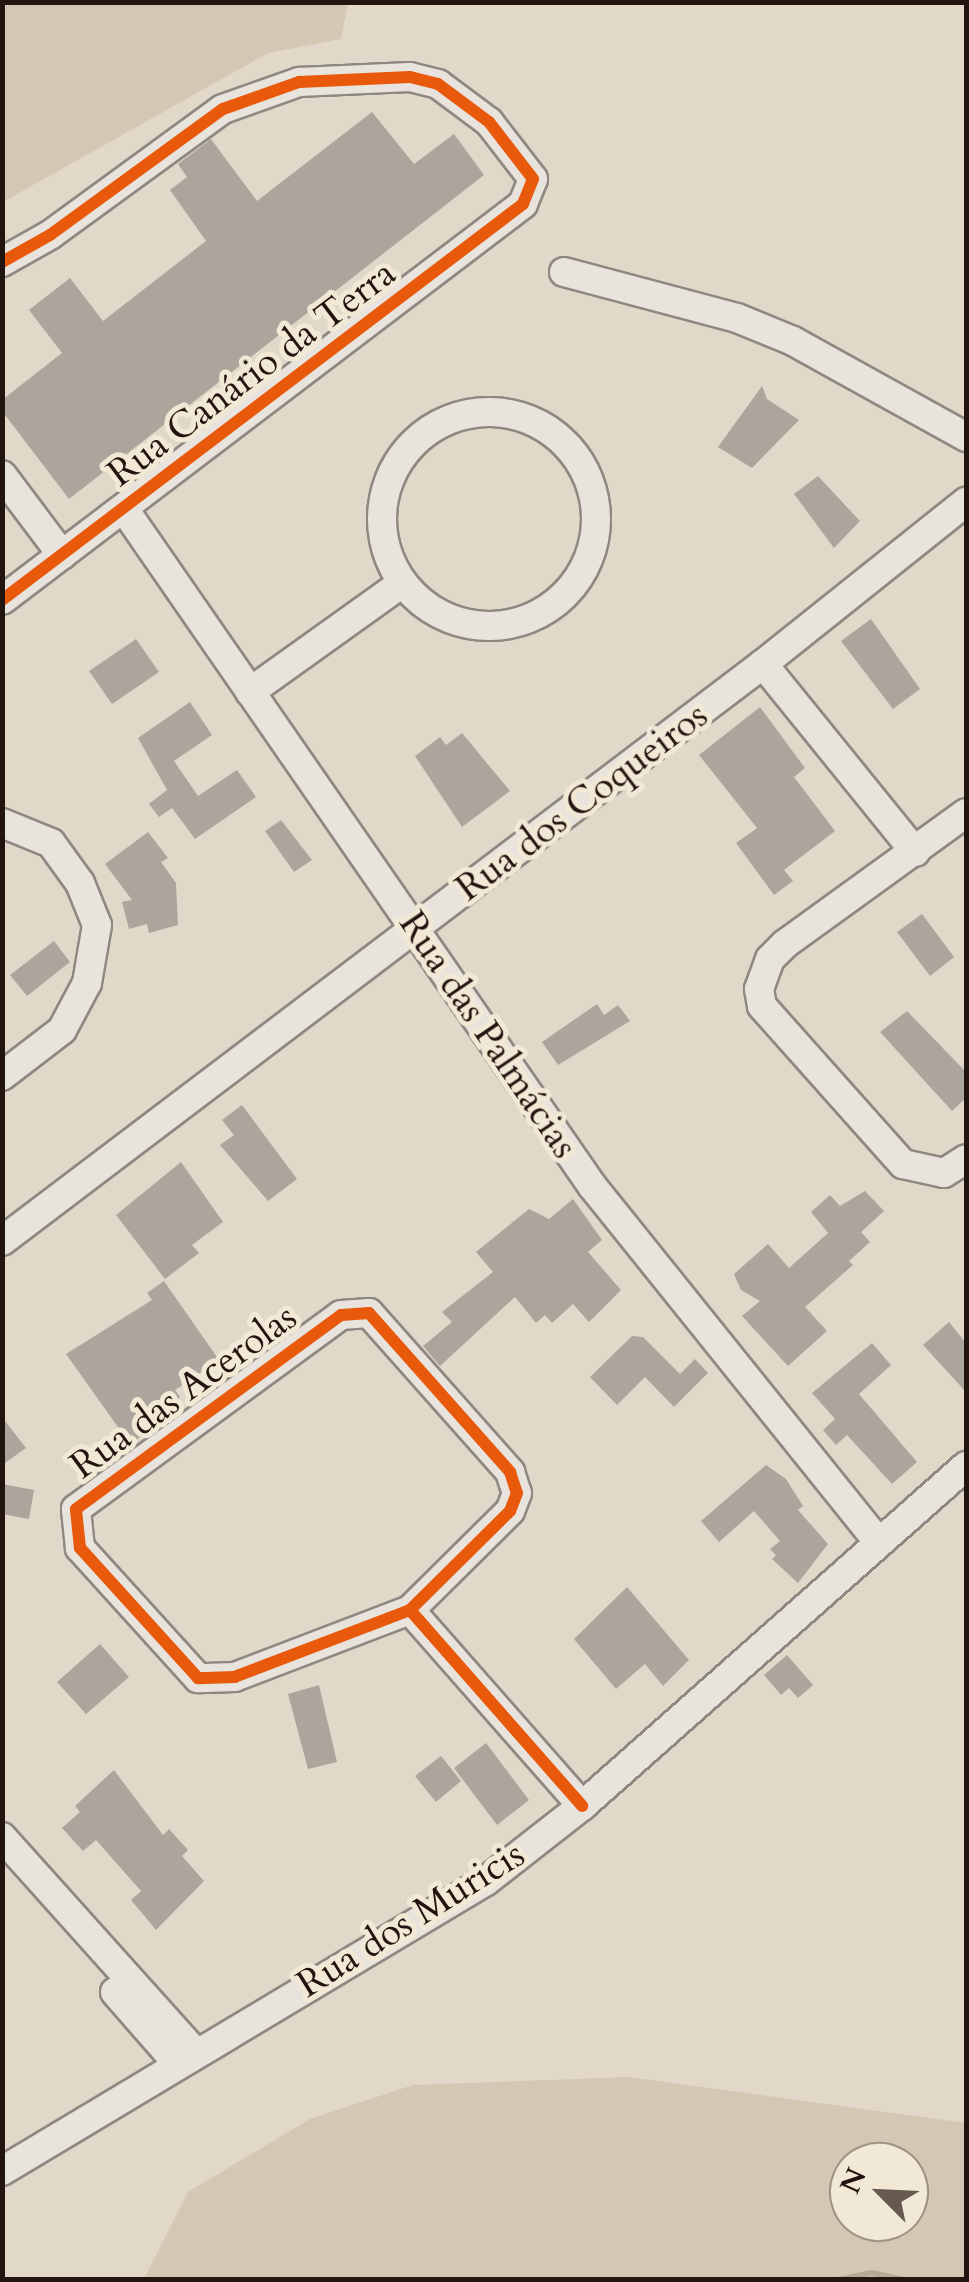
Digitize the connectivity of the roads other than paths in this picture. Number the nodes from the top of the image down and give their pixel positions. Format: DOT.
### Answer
graph roads {
  1 [pos="2,262"];
  2 [pos="564,272"];
  3 [pos="966,437"];
  4 [pos="2,475"];
  5 [pos="966,502"];
  6 [pos="124,509"];
  7 [pos="62,555"];
  8 [pos="402,582"];
  9 [pos="2,600"];
  10 [pos="763,664"];
  11 [pos="250,692"];
  12 [pos="966,814"];
  13 [pos="2,823"];
  14 [pos="915,852"];
  15 [pos="415,928"];
  16 [pos="2,1076"];
  17 [pos="966,1159"];
  18 [pos="2,1242"];
  19 [pos="966,1466"];
  20 [pos="878,1542"];
  21 [pos="410,1610"];
  22 [pos="582,1806"];
  23 [pos="2,1837"];
  24 [pos="2,1863"];
  25 [pos="185,2057"];
  26 [pos="2,2172"];
  1 -- 6 [label="street, Rua Canário da Terra"];
  2 -- 3 [label="street"];
  4 -- 7 [label="street"];
  5 -- 10 [label="street, Rua dos Coqueiros"];
  6 -- 7 [label="street, Rua Canário da Terra"];
  6 -- 11 [label="street, Rua das Palmácias"];
  7 -- 9 [label="street, Rua Canário da Terra"];
  8 -- 8 [label="street"];
  8 -- 11 [label="street"];
  10 -- 14 [label="street"];
  10 -- 15 [label="street, Rua dos Coqueiros"];
  11 -- 15 [label="street, Rua das Palmácias"];
  12 -- 14 [label="street"];
  13 -- 16 [label="street"];
  14 -- 17 [label="street"];
  15 -- 18 [label="street, Rua dos Coqueiros"];
  15 -- 20 [label="street, Rua das Palmácias"];
  19 -- 20 [label="street, Rua dos Muricis"];
  20 -- 22 [label="street, Rua dos Muricis"];
  21 -- 21 [label="street, Rua das Acerolas"];
  21 -- 22 [label="street"];
  22 -- 25 [label="street, Rua dos Muricis"];
  23 -- 25 [label="street"];
  24 -- 25 [label="street"];
  25 -- 26 [label="street, Rua dos Muricis"];
}
